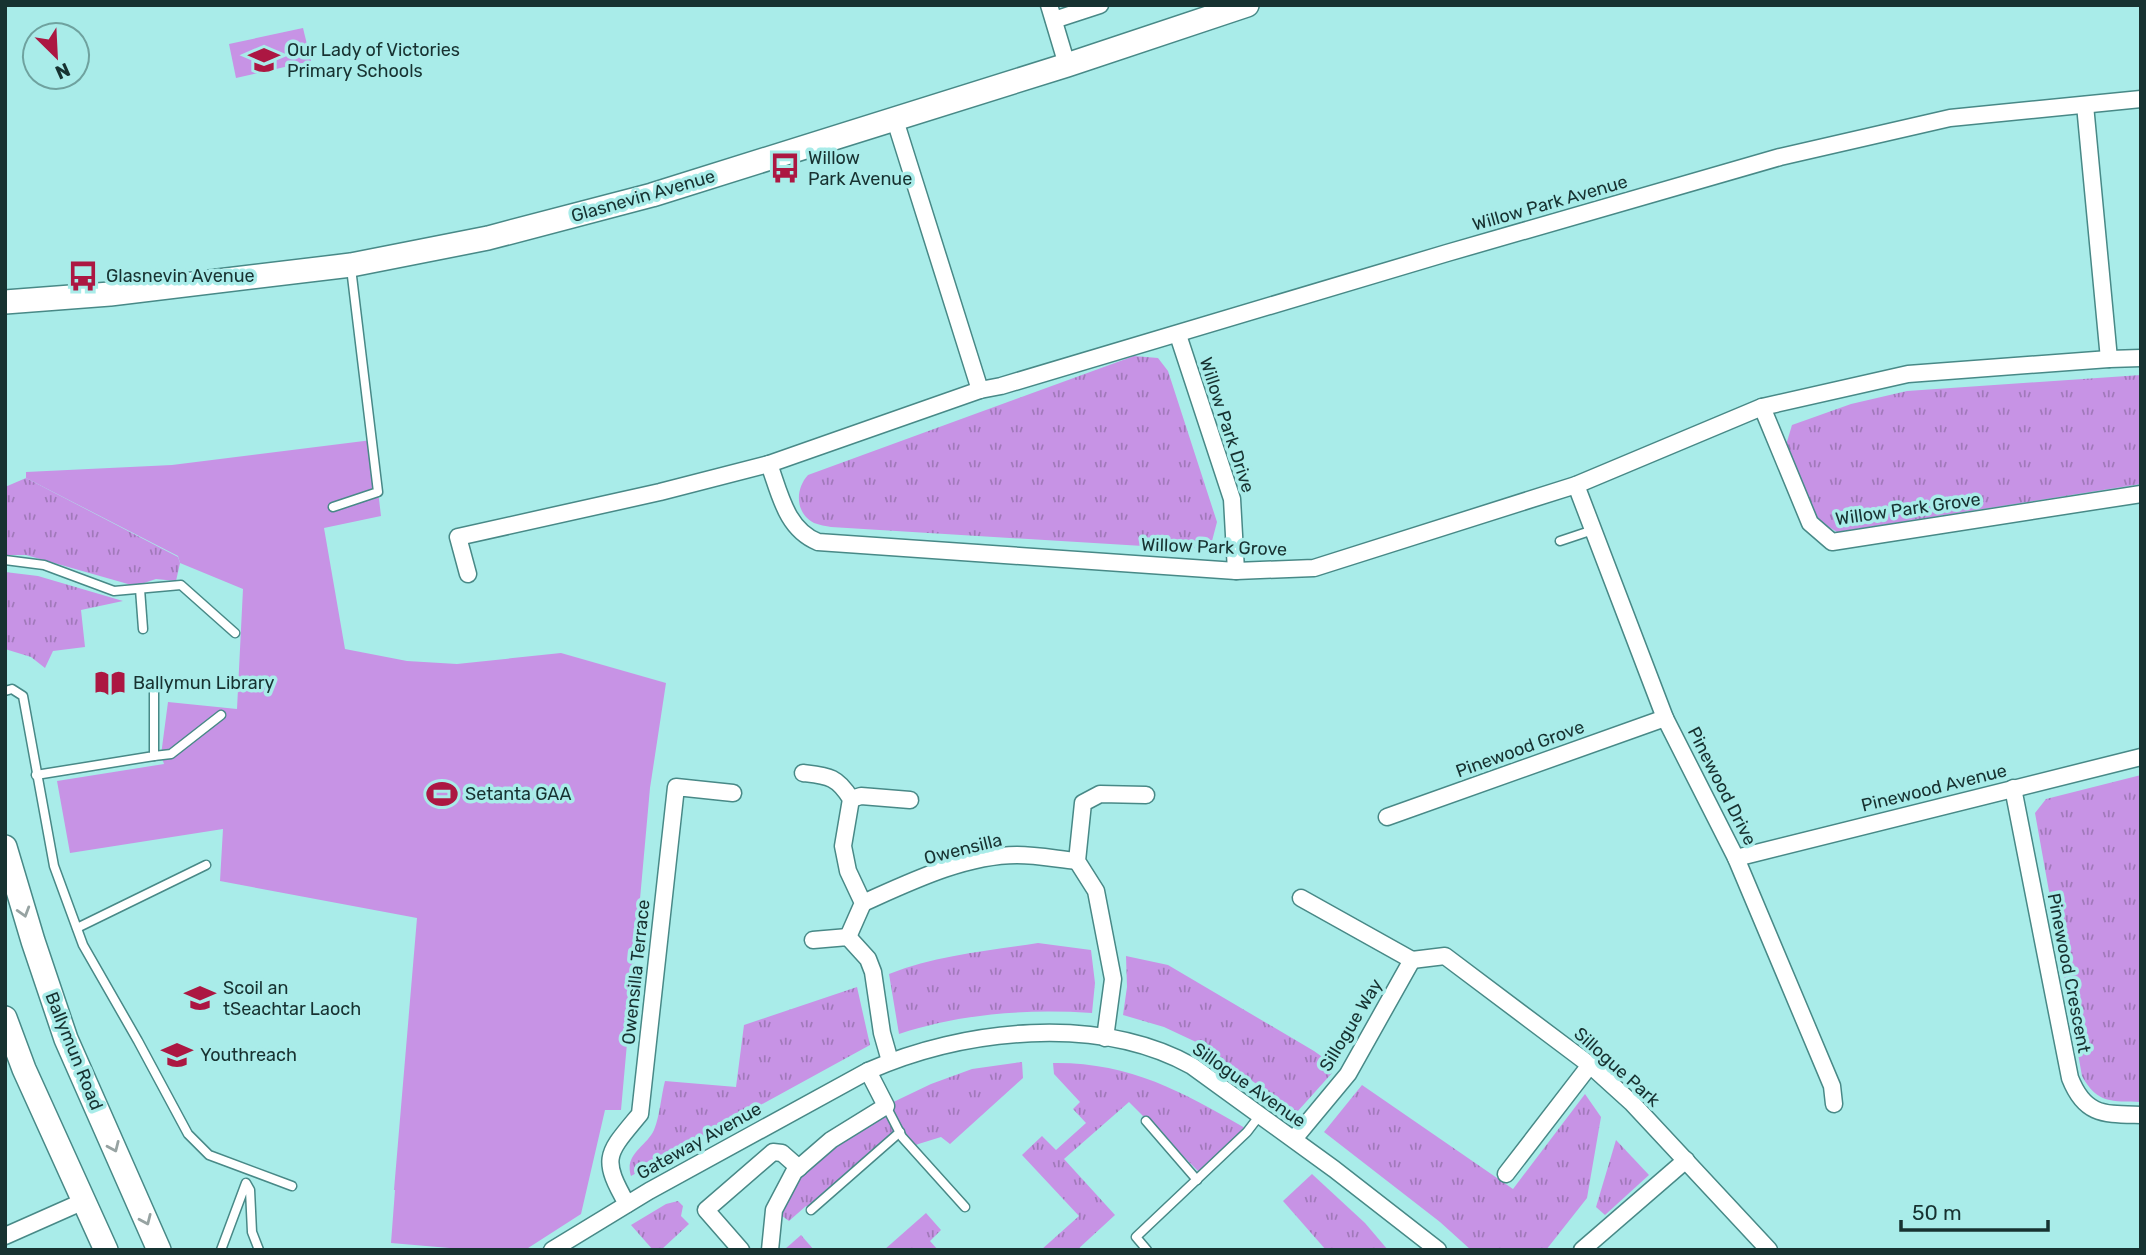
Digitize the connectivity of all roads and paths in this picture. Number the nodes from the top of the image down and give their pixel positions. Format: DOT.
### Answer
graph roads {
  1 [pos="1100,5"];
  2 [pos="1247,5"];
  3 [pos="1220,9"];
  4 [pos="1051,12"];
  5 [pos="1067,65"];
  6 [pos="2141,99"];
  7 [pos="2085,105"];
  8 [pos="895,120"];
  9 [pos="351,265"];
  10 [pos="5,302"];
  11 [pos="1178,335"];
  12 [pos="2141,358"];
  13 [pos="2109,359"];
  14 [pos="980,390"];
  15 [pos="1762,407"];
  16 [pos="769,464"];
  17 [pos="1576,485"];
  18 [pos="2141,494"];
  19 [pos="332,507"];
  20 [pos="1593,530"];
  21 [pos="1560,541"];
  22 [pos="5,560"];
  23 [pos="1236,571"];
  24 [pos="468,574"];
  25 [pos="140,589"];
  26 [pos="143,629"];
  27 [pos="235,633"];
  28 [pos="154,688"];
  29 [pos="5,691"];
  30 [pos="221,715"];
  31 [pos="1665,718"];
  32 [pos="154,756"];
  33 [pos="2141,757"];
  34 [pos="803,773"];
  35 [pos="36,775"];
  36 [pos="2013,788"];
  37 [pos="733,793"];
  38 [pos="1146,795"];
  39 [pos="851,799"];
  40 [pos="910,800"];
  41 [pos="1387,817"];
  42 [pos="5,847"];
  43 [pos="1736,858"];
  44 [pos="1077,861"];
  45 [pos="206,865"];
  46 [pos="1301,898"];
  47 [pos="863,903"];
  48 [pos="77,928"];
  49 [pos="848,937"];
  50 [pos="813,940"];
  51 [pos="1412,960"];
  52 [pos="5,1018"];
  53 [pos="1105,1038"];
  54 [pos="890,1061"];
  55 [pos="1590,1065"];
  56 [pos="868,1071"];
  57 [pos="1834,1104"];
  58 [pos="886,1106"];
  59 [pos="1260,1115"];
  60 [pos="2141,1115"];
  61 [pos="1146,1121"];
  62 [pos="900,1132"];
  63 [pos="1294,1139"];
  64 [pos="1686,1160"];
  65 [pos="799,1168"];
  66 [pos="1506,1174"];
  67 [pos="1197,1180"];
  68 [pos="292,1186"];
  69 [pos="84,1201"];
  70 [pos="627,1204"];
  71 [pos="965,1207"];
  72 [pos="811,1210"];
  73 [pos="5,1236"];
  74 [pos="573,1244"];
  75 [pos="106,1250"];
  76 [pos="159,1250"];
  77 [pos="221,1250"];
  78 [pos="259,1250"];
  79 [pos="552,1250"];
  80 [pos="741,1250"];
  81 [pos="769,1250"];
  82 [pos="1147,1250"];
  83 [pos="1438,1250"];
  84 [pos="1582,1250"];
  85 [pos="1769,1250"];
  1 -- 4 [label="street"];
  2 -- 3 [label="main road, Glasnevin Avenue"];
  3 -- 5 [label="main road, Glasnevin Avenue"];
  4 -- 5 [label="street"];
  5 -- 8 [label="main road, Glasnevin Avenue"];
  6 -- 7 [label="street, Willow Park Avenue"];
  7 -- 11 [label="street, Willow Park Avenue"];
  7 -- 13 [label="street"];
  8 -- 9 [label="main road, Glasnevin Avenue"];
  8 -- 14 [label="street"];
  9 -- 10 [label="main road, Glasnevin Avenue"];
  9 -- 19 [label="lane"];
  11 -- 14 [label="street, Willow Park Avenue"];
  11 -- 23 [label="street, Willow Park Drive"];
  12 -- 13 [label="street, Willow Park Grove"];
  13 -- 15 [label="street, Willow Park Grove"];
  14 -- 16 [label="street, Willow Park Avenue"];
  15 -- 17 [label="street, Willow Park Grove"];
  15 -- 18 [label="street, Willow Park Grove"];
  16 -- 23 [label="street, Willow Park Grove"];
  16 -- 24 [label="street, Willow Park Avenue"];
  17 -- 20 [label="street, Pinewood Drive"];
  17 -- 23 [label="street, Willow Park Grove"];
  20 -- 21 [label="lane"];
  20 -- 31 [label="street, Pinewood Drive"];
  22 -- 25 [label="lane"];
  25 -- 26 [label="lane"];
  25 -- 27 [label="lane"];
  28 -- 32 [label="lane"];
  29 -- 35 [label="lane"];
  30 -- 32 [label="lane"];
  31 -- 41 [label="street, Pinewood Grove"];
  31 -- 43 [label="street, Pinewood Drive"];
  32 -- 35 [label="lane"];
  33 -- 36 [label="street, Pinewood Avenue"];
  34 -- 39 [label="street"];
  35 -- 48 [label="lane"];
  36 -- 43 [label="street, Pinewood Avenue"];
  36 -- 60 [label="street, Pinewood Crescent"];
  37 -- 70 [label="street, Owensilla Terrace"];
  38 -- 44 [label="street"];
  39 -- 40 [label="street"];
  39 -- 47 [label="street"];
  42 -- 76 [label="main road, Ballymun Road, one-way"];
  43 -- 57 [label="street, Pinewood Drive"];
  44 -- 47 [label="street, Owensilla"];
  44 -- 53 [label="street"];
  45 -- 48 [label="lane"];
  46 -- 51 [label="street"];
  47 -- 49 [label="street"];
  48 -- 68 [label="lane"];
  49 -- 50 [label="street"];
  49 -- 54 [label="street"];
  51 -- 55 [label="street, Sillogue Park"];
  51 -- 63 [label="street, Sillogue Way"];
  52 -- 69 [label="main road"];
  53 -- 54 [label="street, Sillogue Avenue"];
  53 -- 59 [label="street, Sillogue Avenue"];
  54 -- 56 [label="street, Sillogue Avenue"];
  55 -- 64 [label="street, Sillogue Park"];
  55 -- 66 [label="street"];
  56 -- 58 [label="street"];
  56 -- 70 [label="street, Gateway Avenue"];
  58 -- 62 [label="lane"];
  58 -- 65 [label="street"];
  59 -- 63 [label="street, Sillogue Avenue"];
  59 -- 67 [label="lane"];
  61 -- 67 [label="lane"];
  62 -- 71 [label="lane"];
  62 -- 72 [label="lane"];
  63 -- 83 [label="street, Sillogue Avenue"];
  64 -- 84 [label="street"];
  64 -- 85 [label="street, Sillogue Park"];
  65 -- 80 [label="street"];
  65 -- 81 [label="street"];
  67 -- 82 [label="lane"];
  69 -- 73 [label="street"];
  69 -- 75 [label="main road"];
  70 -- 74 [label="street, Gateway Avenue"];
  74 -- 79 [label="street, Gateway Avenue"];
  77 -- 78 [label="lane"];
}
